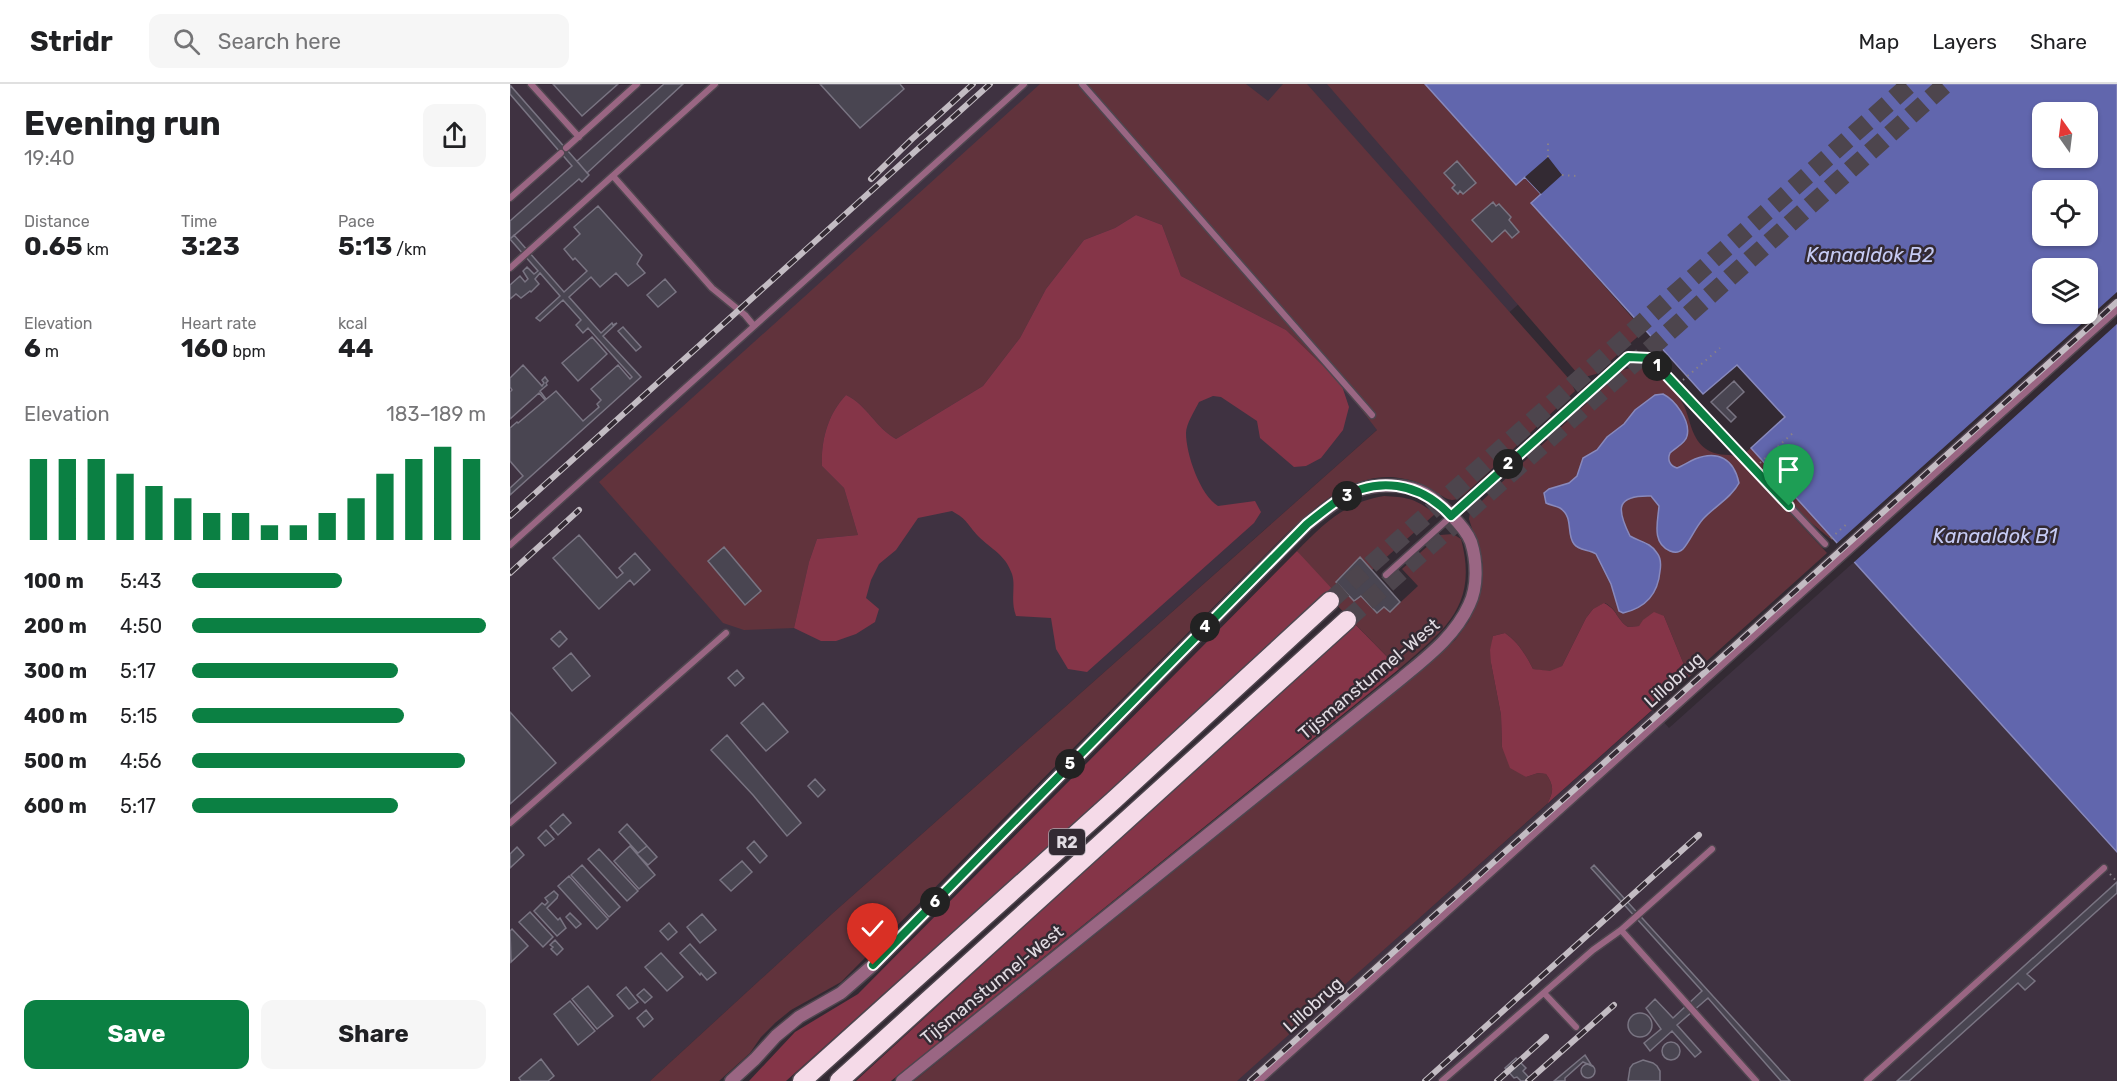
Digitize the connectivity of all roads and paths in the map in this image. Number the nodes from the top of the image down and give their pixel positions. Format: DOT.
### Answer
graph roads {
  1 [pos="531,84"];
  2 [pos="637,84"];
  3 [pos="715,84"];
  4 [pos="1024,84"];
  5 [pos="1082,84"];
  6 [pos="579,136"];
  7 [pos="1548,141"];
  8 [pos="1548,157"];
  9 [pos="1563,175"];
  10 [pos="613,176"];
  11 [pos="1577,176"];
  12 [pos="510,198"];
  13 [pos="510,268"];
  14 [pos="2117,306"];
  15 [pos="754,326"];
  16 [pos="1720,348"];
  17 [pos="1676,386"];
  18 [pos="1372,415"];
  19 [pos="1796,431"];
  20 [pos="1754,469"];
  21 [pos="1451,516"];
  22 [pos="1848,523"];
  23 [pos="1825,543"];
  24 [pos="510,544"];
  25 [pos="1386,575"];
  26 [pos="1330,600"];
  27 [pos="1347,620"];
  28 [pos="726,633"];
  29 [pos="510,823"];
  30 [pos="1712,849"];
  31 [pos="2104,868"];
  32 [pos="1621,930"];
  33 [pos="1544,993"];
  34 [pos="1575,1027"];
  35 [pos="731,1081"];
  36 [pos="802,1081"];
  37 [pos="839,1081"];
  38 [pos="902,1081"];
  39 [pos="1255,1081"];
  40 [pos="1442,1081"];
  41 [pos="1756,1081"];
  42 [pos="1867,1081"];
  1 -- 6 [label="lane"];
  2 -- 6 [label="lane"];
  3 -- 10 [label="lane"];
  4 -- 15 [label="lane"];
  5 -- 18 [label="lane"];
  6 -- 12 [label="lane"];
  7 -- 8 [label="path"];
  9 -- 11 [label="path"];
  10 -- 13 [label="lane"];
  10 -- 15 [label="lane"];
  14 -- 39 [label="street, Lillobrug"];
  15 -- 24 [label="lane"];
  16 -- 17 [label="path"];
  17 -- 20 [label="lane"];
  17 -- 21 [label="lane"];
  19 -- 20 [label="path"];
  20 -- 23 [label="lane"];
  21 -- 25 [label="lane"];
  21 -- 35 [label="street, Tijsmanstunnel-West"];
  21 -- 38 [label="street, Tijsmanstunnel-West"];
  22 -- 23 [label="path"];
  26 -- 36 [label="highway, R2"];
  27 -- 37 [label="highway, R2"];
  28 -- 29 [label="lane"];
  30 -- 32 [label="lane"];
  31 -- 42 [label="lane"];
  32 -- 33 [label="lane"];
  32 -- 41 [label="lane"];
  33 -- 34 [label="lane"];
  33 -- 40 [label="lane"];
}
